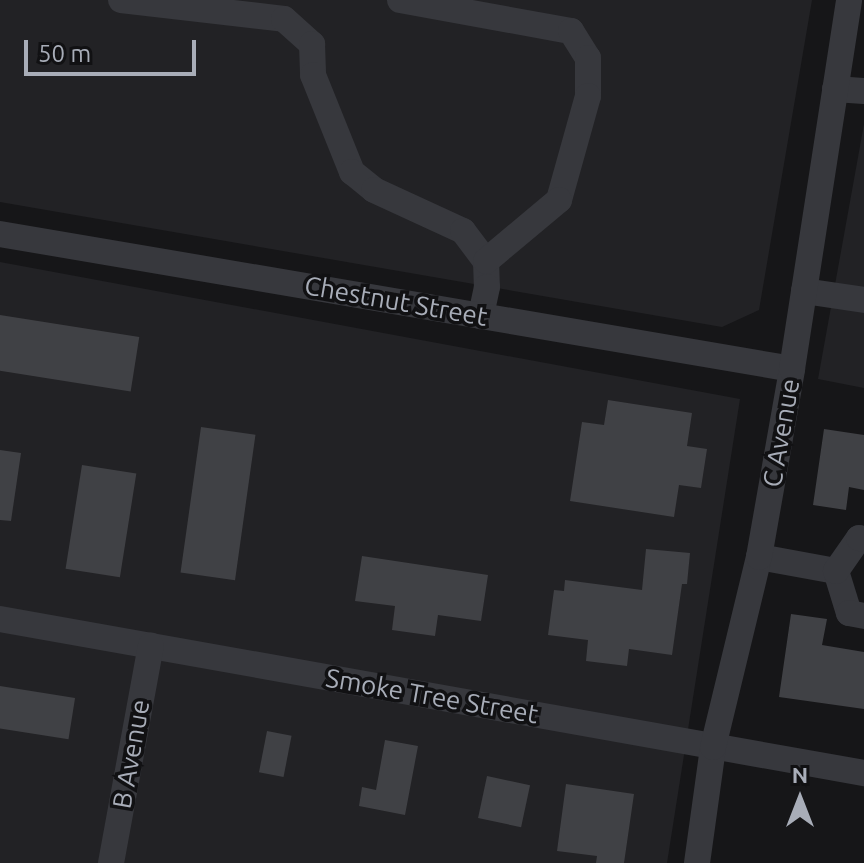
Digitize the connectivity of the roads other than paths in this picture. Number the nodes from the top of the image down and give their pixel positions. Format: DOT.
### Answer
graph roads {
  1 [pos="121,0"];
  2 [pos="400,0"];
  3 [pos="849,0"];
  4 [pos="835,89"];
  5 [pos="864,91"];
  6 [pos="0,234"];
  7 [pos="486,261"];
  8 [pos="804,291"];
  9 [pos="864,300"];
  10 [pos="481,316"];
  11 [pos="792,369"];
  12 [pos="864,539"];
  13 [pos="759,557"];
  14 [pos="836,571"];
  15 [pos="864,616"];
  16 [pos="0,619"];
  17 [pos="151,646"];
  18 [pos="713,747"];
  19 [pos="864,773"];
  20 [pos="111,863"];
  21 [pos="697,863"];
  1 -- 7 [label="street"];
  2 -- 7 [label="street"];
  3 -- 4 [label="street, C Avenue"];
  4 -- 5 [label="street"];
  4 -- 8 [label="street, C Avenue"];
  6 -- 10 [label="street, Chestnut Street"];
  7 -- 10 [label="street"];
  8 -- 9 [label="street"];
  8 -- 11 [label="street, C Avenue"];
  10 -- 11 [label="street, Chestnut Street"];
  11 -- 13 [label="street, C Avenue"];
  12 -- 14 [label="street"];
  13 -- 14 [label="street"];
  13 -- 18 [label="street, C Avenue"];
  14 -- 15 [label="street"];
  16 -- 17 [label="street, Smoke Tree Street"];
  17 -- 18 [label="street, Smoke Tree Street"];
  17 -- 20 [label="street, B Avenue"];
  18 -- 19 [label="street, Smoke Tree Street"];
  18 -- 21 [label="street, C Avenue"];
}
